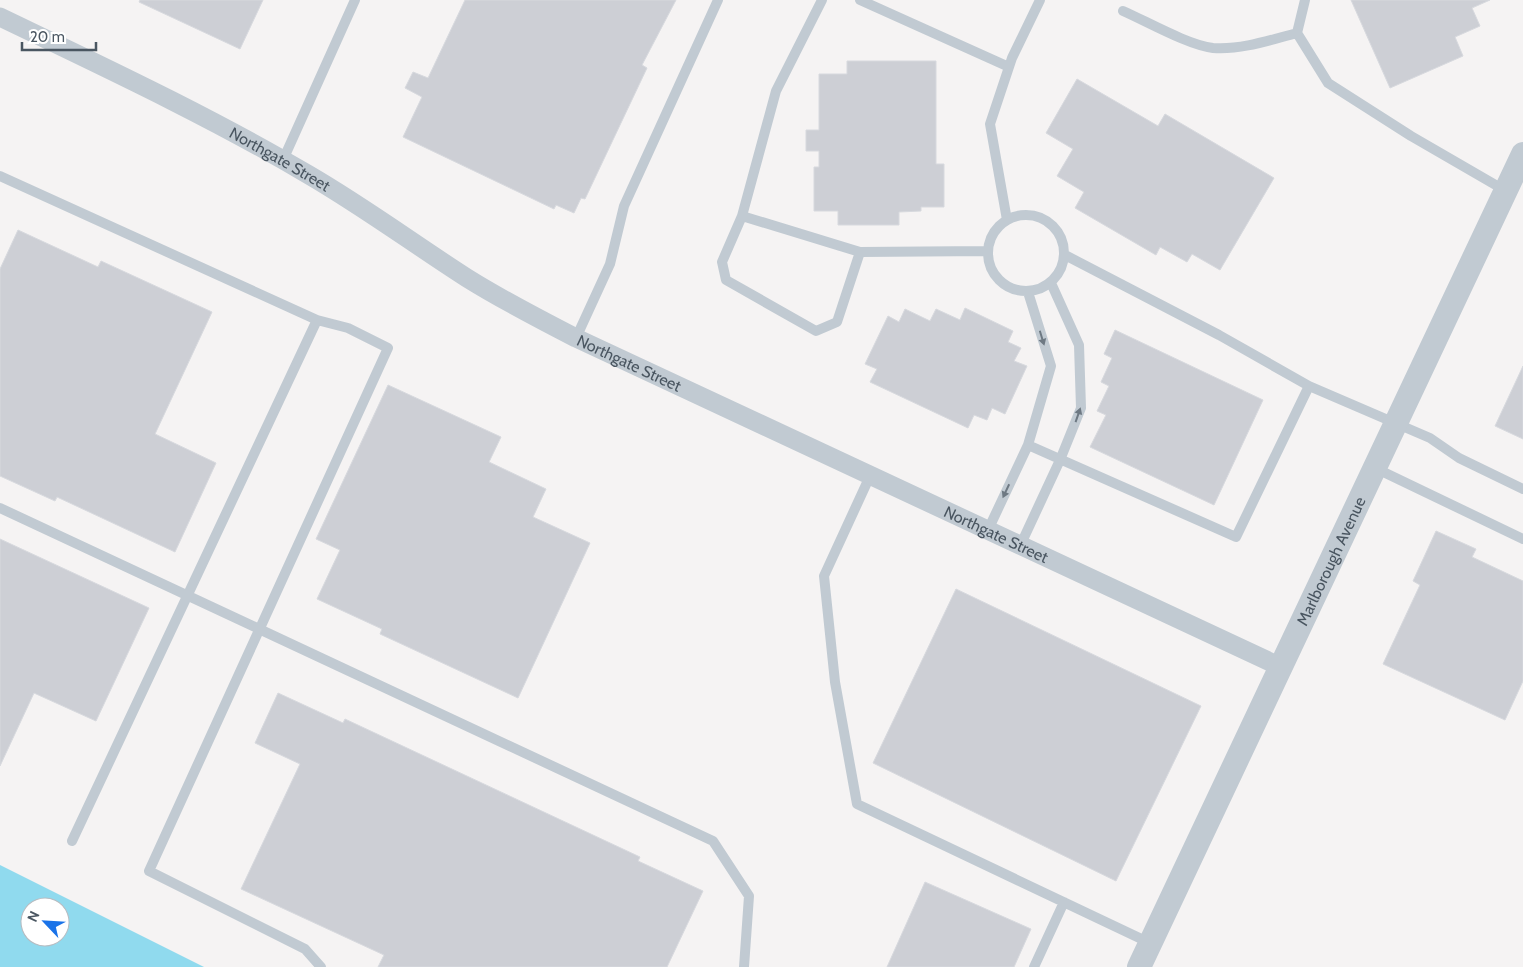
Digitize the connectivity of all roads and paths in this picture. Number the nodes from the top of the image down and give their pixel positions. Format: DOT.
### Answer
graph roads {
  1 [pos="355,0"];
  2 [pos="718,0"];
  3 [pos="822,0"];
  4 [pos="860,0"];
  5 [pos="1040,0"];
  6 [pos="1305,0"];
  7 [pos="1124,11"];
  8 [pos="0,17"];
  9 [pos="1297,33"];
  10 [pos="1009,67"];
  11 [pos="1523,154"];
  12 [pos="283,160"];
  13 [pos="0,176"];
  14 [pos="1506,191"];
  15 [pos="742,216"];
  16 [pos="1007,220"];
  17 [pos="988,251"];
  18 [pos="860,252"];
  19 [pos="1064,255"];
  20 [pos="1051,283"];
  21 [pos="1028,292"];
  22 [pos="316,320"];
  23 [pos="576,338"];
  24 [pos="1309,386"];
  25 [pos="1396,424"];
  26 [pos="1028,445"];
  27 [pos="1060,460"];
  28 [pos="1375,468"];
  29 [pos="870,476"];
  30 [pos="1523,489"];
  31 [pos="0,508"];
  32 [pos="988,530"];
  33 [pos="1523,539"];
  34 [pos="1021,544"];
  35 [pos="187,595"];
  36 [pos="259,628"];
  37 [pos="1281,667"];
  38 [pos="72,840"];
  39 [pos="1064,902"];
  40 [pos="1150,943"];
  41 [pos="321,967"];
  42 [pos="744,967"];
  43 [pos="1034,967"];
  44 [pos="1139,967"];
  1 -- 12 [label="lane"];
  2 -- 23 [label="lane"];
  3 -- 15 [label="lane"];
  4 -- 10 [label="lane"];
  5 -- 10 [label="lane"];
  6 -- 9 [label="lane"];
  7 -- 9 [label="lane"];
  8 -- 12 [label="street, Northgate Street"];
  9 -- 14 [label="lane"];
  10 -- 16 [label="lane"];
  11 -- 14 [label="street, Marlborough Avenue"];
  12 -- 23 [label="street, Northgate Street"];
  13 -- 22 [label="lane"];
  14 -- 25 [label="street, Marlborough Avenue"];
  15 -- 18 [label="lane"];
  15 -- 18 [label="lane"];
  16 -- 17 [label="lane"];
  16 -- 19 [label="lane"];
  17 -- 18 [label="lane"];
  17 -- 21 [label="lane"];
  19 -- 20 [label="lane"];
  19 -- 24 [label="lane"];
  20 -- 21 [label="lane"];
  27 -- 20 [label="lane, one-way"];
  21 -- 26 [label="lane, one-way"];
  22 -- 35 [label="lane"];
  22 -- 36 [label="lane"];
  23 -- 29 [label="street, Northgate Street"];
  24 -- 25 [label="lane"];
  24 -- 27 [label="lane"];
  25 -- 28 [label="street, Marlborough Avenue"];
  25 -- 30 [label="lane"];
  26 -- 27 [label="lane"];
  26 -- 32 [label="lane, one-way"];
  27 -- 34 [label="lane"];
  28 -- 33 [label="lane"];
  28 -- 37 [label="street, Marlborough Avenue"];
  29 -- 32 [label="street, Northgate Street"];
  29 -- 39 [label="lane"];
  31 -- 35 [label="lane"];
  32 -- 34 [label="street, Northgate Street"];
  34 -- 37 [label="street, Northgate Street"];
  35 -- 36 [label="lane"];
  35 -- 38 [label="lane"];
  36 -- 41 [label="lane"];
  36 -- 42 [label="lane"];
  37 -- 40 [label="street, Marlborough Avenue"];
  39 -- 40 [label="lane"];
  39 -- 43 [label="lane"];
  40 -- 44 [label="street, Marlborough Avenue"];
}
